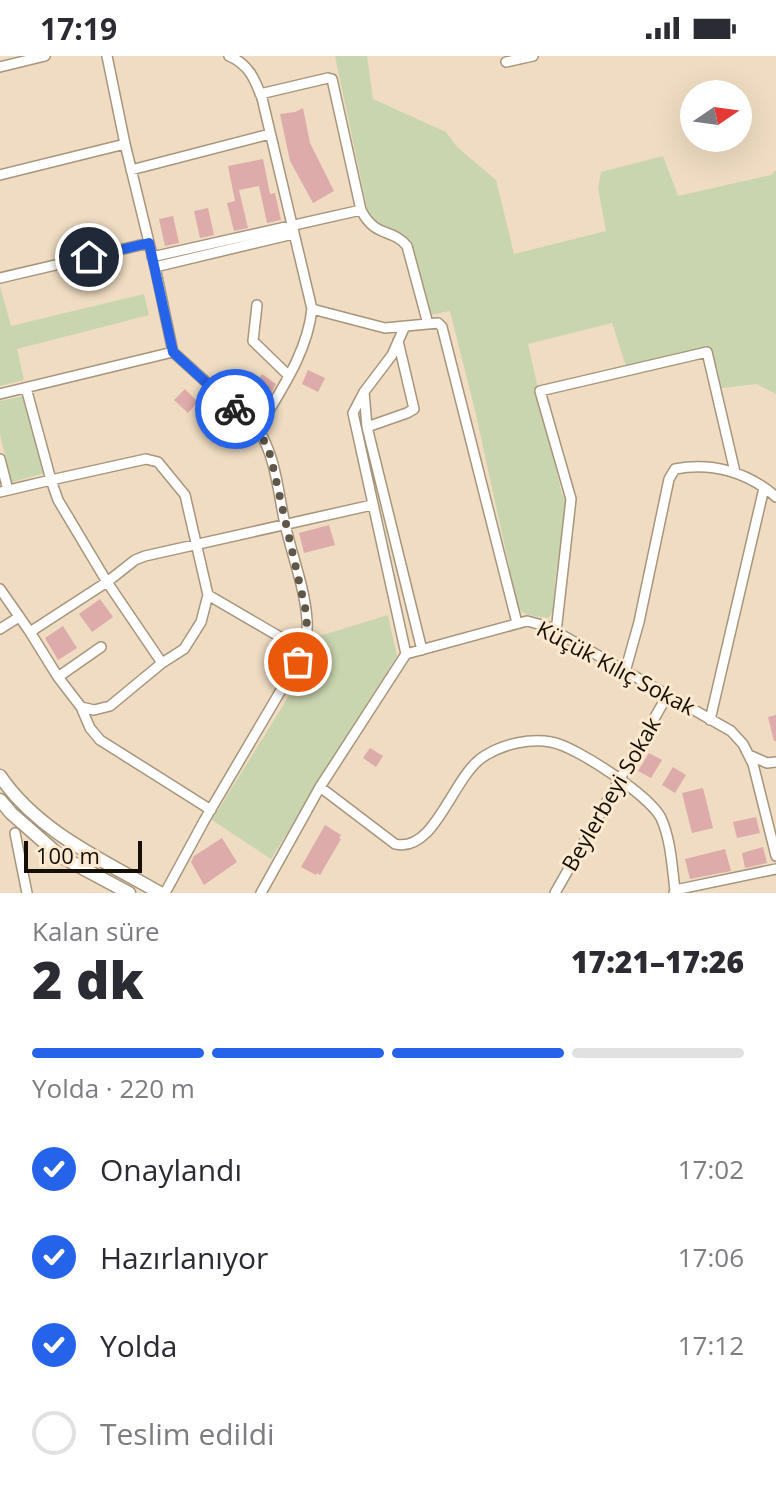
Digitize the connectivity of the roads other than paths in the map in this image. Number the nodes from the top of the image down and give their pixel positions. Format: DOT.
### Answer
graph roads {
  1 [pos="40,56"];
  2 [pos="107,56"];
  3 [pos="229,56"];
  4 [pos="533,56"];
  5 [pos="506,62"];
  6 [pos="0,67"];
  7 [pos="260,94"];
  8 [pos="270,134"];
  9 [pos="125,144"];
  10 [pos="131,170"];
  11 [pos="0,175"];
  12 [pos="361,210"];
  13 [pos="292,230"];
  14 [pos="149,243"];
  15 [pos="154,262"];
  16 [pos="0,278"];
  17 [pos="257,305"];
  18 [pos="312,309"];
  19 [pos="428,324"];
  20 [pos="405,326"];
  21 [pos="398,341"];
  22 [pos="173,352"];
  23 [pos="289,376"];
  24 [pos="26,388"];
  25 [pos="364,392"];
  26 [pos="0,394"];
  27 [pos="367,427"];
  28 [pos="258,429"];
  29 [pos="0,459"];
  30 [pos="735,472"];
  31 [pos="51,480"];
  32 [pos="764,488"];
  33 [pos="4,491"];
  34 [pos="776,497"];
  35 [pos="372,505"];
  36 [pos="285,524"];
  37 [pos="196,544"];
  38 [pos="107,582"];
  39 [pos="0,589"];
  40 [pos="208,595"];
  41 [pos="19,617"];
  42 [pos="517,623"];
  43 [pos="0,629"];
  44 [pos="30,632"];
  45 [pos="556,632"];
  46 [pos="101,647"];
  47 [pos="422,650"];
  48 [pos="304,651"];
  49 [pos="406,654"];
  50 [pos="162,663"];
  51 [pos="625,672"];
  52 [pos="58,677"];
  53 [pos="667,696"];
  54 [pos="81,707"];
  55 [pos="710,720"];
  56 [pos="749,755"];
  57 [pos="776,762"];
  58 [pos="0,776"];
  59 [pos="619,779"];
  60 [pos="320,787"];
  61 [pos="0,800"];
  62 [pos="211,810"];
  63 [pos="15,833"];
  64 [pos="776,856"];
  65 [pos="776,869"];
  66 [pos="675,892"];
  67 [pos="27,893"];
  68 [pos="129,893"];
  69 [pos="162,893"];
  70 [pos="261,893"];
  71 [pos="555,893"];
  1 -- 6 [label="street"];
  2 -- 9 [label="street"];
  3 -- 7 [label="street"];
  4 -- 5 [label="street"];
  7 -- 8 [label="street"];
  7 -- 12 [label="street"];
  8 -- 10 [label="street"];
  8 -- 13 [label="street"];
  9 -- 10 [label="street"];
  9 -- 11 [label="street"];
  10 -- 14 [label="street"];
  12 -- 13 [label="street"];
  12 -- 19 [label="street"];
  13 -- 15 [label="street"];
  13 -- 18 [label="street"];
  14 -- 15 [label="street"];
  14 -- 16 [label="street"];
  15 -- 22 [label="street"];
  17 -- 23 [label="street"];
  18 -- 20 [label="street"];
  18 -- 23 [label="street"];
  19 -- 20 [label="street"];
  19 -- 42 [label="street"];
  20 -- 21 [label="street"];
  21 -- 25 [label="street"];
  21 -- 27 [label="street"];
  22 -- 24 [label="street"];
  22 -- 28 [label="street"];
  23 -- 28 [label="street"];
  24 -- 26 [label="street"];
  24 -- 31 [label="street"];
  25 -- 27 [label="street"];
  25 -- 35 [label="street"];
  27 -- 47 [label="street"];
  28 -- 36 [label="street"];
  29 -- 33 [label="street"];
  30 -- 32 [label="street"];
  30 -- 45 [label="street"];
  30 -- 51 [label="street"];
  31 -- 33 [label="street"];
  31 -- 37 [label="street"];
  31 -- 38 [label="street"];
  32 -- 34 [label="street"];
  32 -- 55 [label="street"];
  35 -- 36 [label="street"];
  35 -- 49 [label="street"];
  36 -- 37 [label="street"];
  36 -- 48 [label="street"];
  37 -- 38 [label="street"];
  37 -- 40 [label="street"];
  38 -- 44 [label="street"];
  38 -- 50 [label="street"];
  39 -- 41 [label="street"];
  40 -- 48 [label="street"];
  40 -- 50 [label="street"];
  41 -- 43 [label="street"];
  41 -- 44 [label="street"];
  42 -- 45 [label="street, Küçük Kılıç Sokak"];
  42 -- 47 [label="street, Küçük Kılıç Sokak"];
  44 -- 52 [label="street"];
  45 -- 51 [label="street, Küçük Kılıç Sokak"];
  46 -- 52 [label="street"];
  47 -- 49 [label="street, Küçük Kılıç Sokak"];
  48 -- 62 [label="street"];
  49 -- 60 [label="street"];
  50 -- 54 [label="street"];
  51 -- 53 [label="street, Küçük Kılıç Sokak"];
  52 -- 54 [label="street"];
  53 -- 55 [label="street, Küçük Kılıç Sokak"];
  53 -- 59 [label="street, Beylerbeyi Sokak"];
  54 -- 62 [label="street"];
  55 -- 56 [label="street, Küçük Kılıç Sokak"];
  56 -- 57 [label="street"];
  56 -- 64 [label="street, Küçük Kılıç Sokak"];
  58 -- 69 [label="main road"];
  59 -- 60 [label="street"];
  59 -- 66 [label="street"];
  59 -- 71 [label="street, Beylerbeyi Sokak"];
  60 -- 70 [label="street"];
  61 -- 68 [label="main road"];
  62 -- 69 [label="street"];
  63 -- 67 [label="street"];
  65 -- 66 [label="street"];
}
